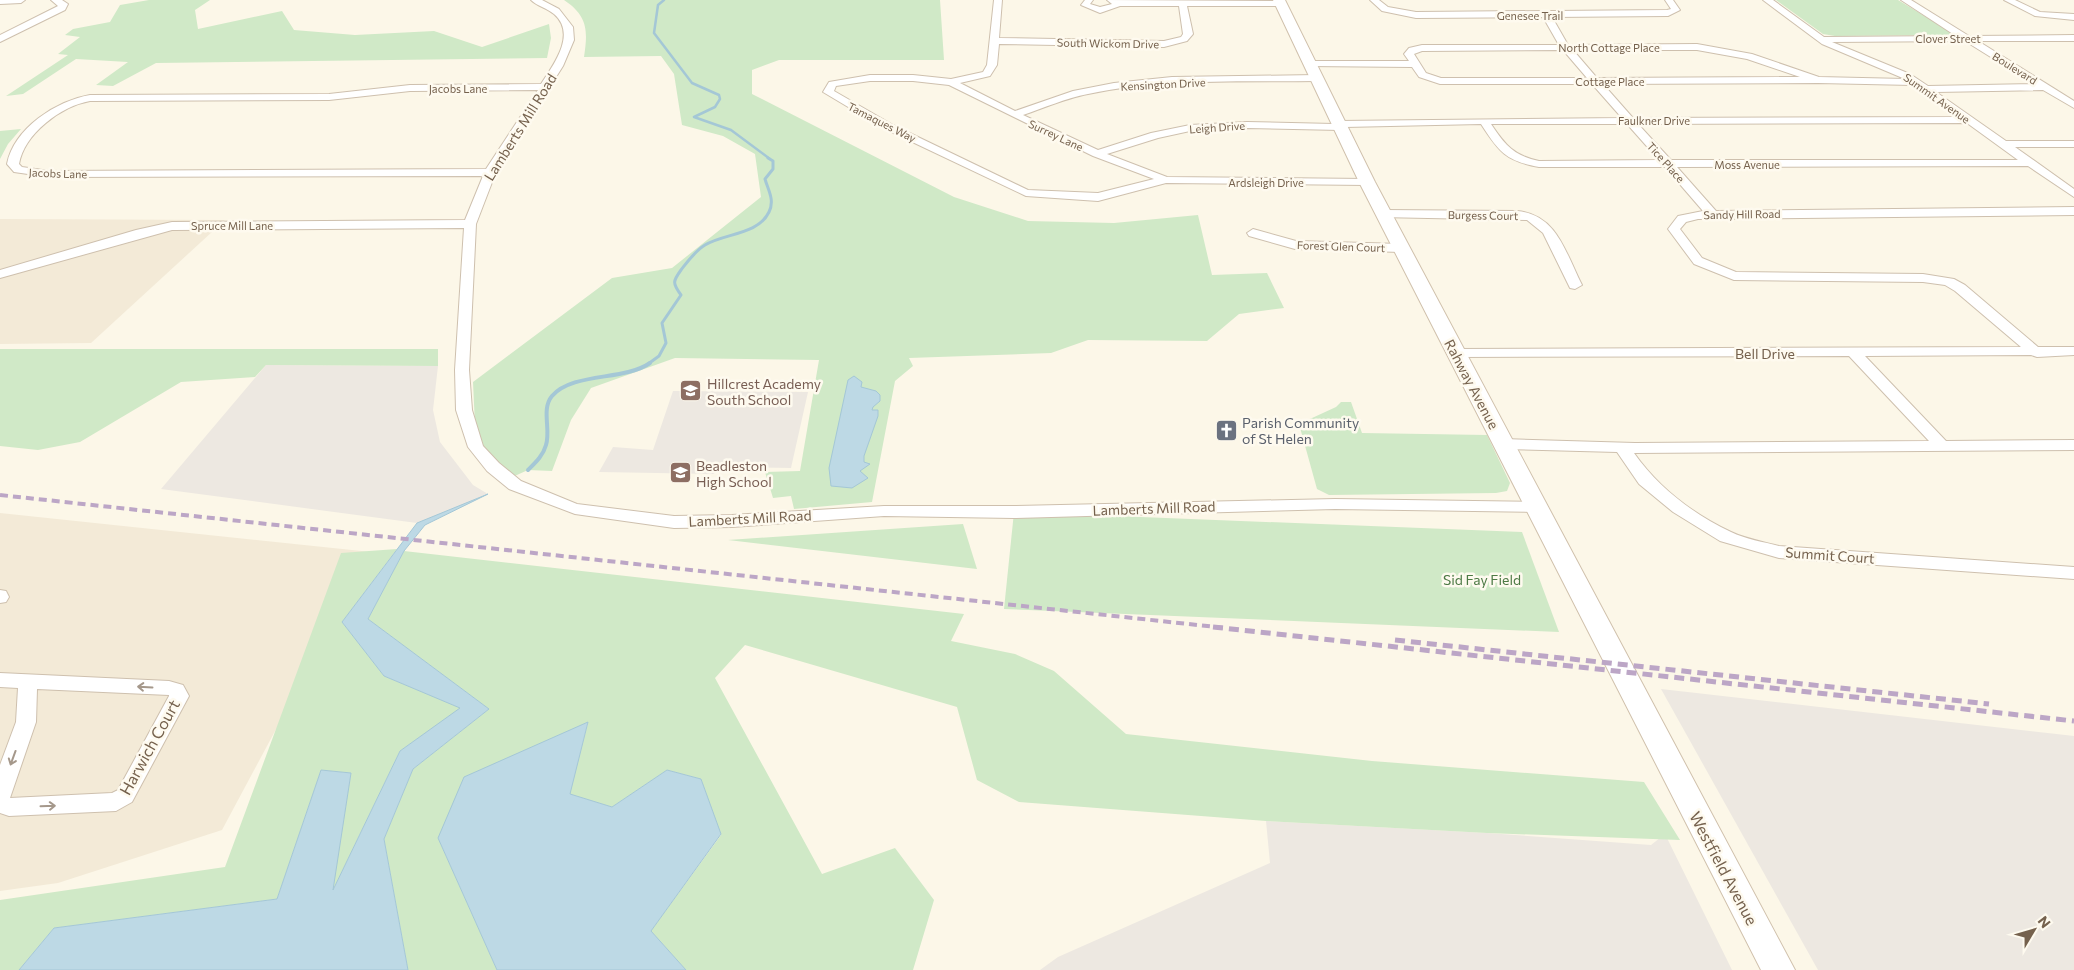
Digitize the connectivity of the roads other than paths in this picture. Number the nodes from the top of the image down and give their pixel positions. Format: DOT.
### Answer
graph roads {
  1 [pos="21,0"];
  2 [pos="55,0"];
  3 [pos="535,0"];
  4 [pos="998,0"];
  5 [pos="1089,0"];
  6 [pos="1374,0"];
  7 [pos="1669,0"];
  8 [pos="1767,0"];
  9 [pos="1905,0"];
  10 [pos="2008,0"];
  11 [pos="0,1"];
  12 [pos="1114,2"];
  13 [pos="1183,2"];
  14 [pos="1279,2"];
  15 [pos="1576,5"];
  16 [pos="1547,14"];
  17 [pos="1585,14"];
  18 [pos="2074,17"];
  19 [pos="1967,38"];
  20 [pos="2074,38"];
  21 [pos="0,39"];
  22 [pos="1822,39"];
  23 [pos="994,41"];
  24 [pos="1565,47"];
  25 [pos="1414,64"];
  26 [pos="1314,71"];
  27 [pos="1818,80"];
  28 [pos="1594,81"];
  29 [pos="951,82"];
  30 [pos="1920,86"];
  31 [pos="545,87"];
  32 [pos="2046,87"];
  33 [pos="2074,105"];
  34 [pos="1014,115"];
  35 [pos="1630,120"];
  36 [pos="1970,120"];
  37 [pos="1484,121"];
  38 [pos="1340,126"];
  39 [pos="2003,144"];
  40 [pos="2074,144"];
  41 [pos="1097,154"];
  42 [pos="2030,163"];
  43 [pos="1669,165"];
  44 [pos="490,172"];
  45 [pos="1166,180"];
  46 [pos="1367,182"];
  47 [pos="2074,194"];
  48 [pos="2074,211"];
  49 [pos="1383,214"];
  50 [pos="1713,215"];
  51 [pos="470,224"];
  52 [pos="1253,233"];
  53 [pos="1401,248"];
  54 [pos="0,274"];
  55 [pos="1574,285"];
  56 [pos="2074,351"];
  57 [pos="1456,353"];
  58 [pos="1854,353"];
  59 [pos="2037,353"];
  60 [pos="1504,444"];
  61 [pos="1942,444"];
  62 [pos="2074,445"];
  63 [pos="1622,448"];
  64 [pos="1537,508"];
  65 [pos="2074,573"];
  66 [pos="0,680"];
  67 [pos="28,682"];
  68 [pos="1670,766"];
  69 [pos="0,794"];
  70 [pos="0,803"];
  71 [pos="1778,970"];
  1 -- 11 [label="street"];
  2 -- 21 [label="street"];
  3 -- 31 [label="street, Lamberts Mill Road"];
  4 -- 23 [label="street, Tamaques Way"];
  5 -- 12 [label="street"];
  6 -- 16 [label="street, Genesee Trail"];
  7 -- 17 [label="street, Genesee Trail"];
  8 -- 22 [label="street, Summit Avenue"];
  9 -- 19 [label="street, Boulevard"];
  10 -- 18 [label="street"];
  12 -- 13 [label="street"];
  13 -- 14 [label="street"];
  13 -- 23 [label="street, South Wickom Drive"];
  14 -- 26 [label="street, Rahway Avenue"];
  15 -- 17 [label="street"];
  16 -- 17 [label="street, Genesee Trail"];
  16 -- 24 [label="street, Tice Place"];
  19 -- 20 [label="street, Clover Street"];
  19 -- 22 [label="street, Clover Street"];
  19 -- 32 [label="street, Boulevard"];
  22 -- 30 [label="street, Summit Avenue"];
  23 -- 29 [label="street, Tamaques Way"];
  24 -- 25 [label="street, North Cottage Place"];
  24 -- 27 [label="street, North Cottage Place"];
  24 -- 28 [label="street, Tice Place"];
  25 -- 26 [label="street"];
  25 -- 28 [label="street, Cottage Place"];
  26 -- 34 [label="street, Kensington Drive"];
  26 -- 38 [label="street, Rahway Avenue"];
  27 -- 28 [label="street, Cottage Place"];
  27 -- 30 [label="street, Cottage Place"];
  28 -- 35 [label="street, Tice Place"];
  29 -- 34 [label="street, Surrey Lane"];
  29 -- 45 [label="street, Tamaques Way"];
  30 -- 32 [label="street, Cottage Place"];
  30 -- 36 [label="street, Summit Avenue"];
  31 -- 44 [label="street, Lamberts Mill Road"];
  31 -- 44 [label="street, Jacobs Lane"];
  32 -- 33 [label="street, Boulevard"];
  34 -- 41 [label="street, Surrey Lane"];
  35 -- 36 [label="street, Faulkner Drive"];
  35 -- 37 [label="street, Faulkner Drive"];
  35 -- 43 [label="street, Tice Place"];
  36 -- 39 [label="street, Summit Avenue"];
  37 -- 38 [label="street, Faulkner Drive"];
  37 -- 43 [label="street, Moss Avenue"];
  38 -- 41 [label="street, Leigh Drive"];
  38 -- 46 [label="street, Rahway Avenue"];
  39 -- 40 [label="street"];
  39 -- 42 [label="street, Summit Avenue"];
  41 -- 45 [label="street, Surrey Lane"];
  42 -- 43 [label="street, Moss Avenue"];
  42 -- 47 [label="street, Summit Avenue"];
  43 -- 50 [label="street, Tice Place"];
  44 -- 51 [label="street, Lamberts Mill Road"];
  45 -- 46 [label="street, Ardsleigh Drive"];
  46 -- 49 [label="street, Rahway Avenue"];
  48 -- 50 [label="street, Sandy Hill Road"];
  49 -- 53 [label="street, Rahway Avenue"];
  49 -- 55 [label="street, Burgess Court"];
  50 -- 59 [label="street, Sandy Hill Road"];
  51 -- 54 [label="street, Spruce Mill Lane"];
  51 -- 64 [label="street, Lamberts Mill Road"];
  52 -- 53 [label="street, Forest Glen Court"];
  53 -- 57 [label="street, Rahway Avenue"];
  56 -- 59 [label="street, Bell Drive"];
  57 -- 58 [label="street, Bell Drive"];
  57 -- 60 [label="street, Rahway Avenue"];
  58 -- 59 [label="street, Bell Drive"];
  58 -- 61 [label="street"];
  60 -- 63 [label="street"];
  60 -- 64 [label="street, Rahway Avenue"];
  61 -- 62 [label="street"];
  61 -- 63 [label="street"];
  63 -- 65 [label="street, Summit Court"];
  64 -- 68 [label="street, Rahway Avenue"];
  66 -- 67 [label="street, Harwich Court"];
  67 -- 69 [label="street, one-way"];
  70 -- 67 [label="street, Harwich Court, one-way"];
  68 -- 71 [label="street, Westfield Avenue"];
}
